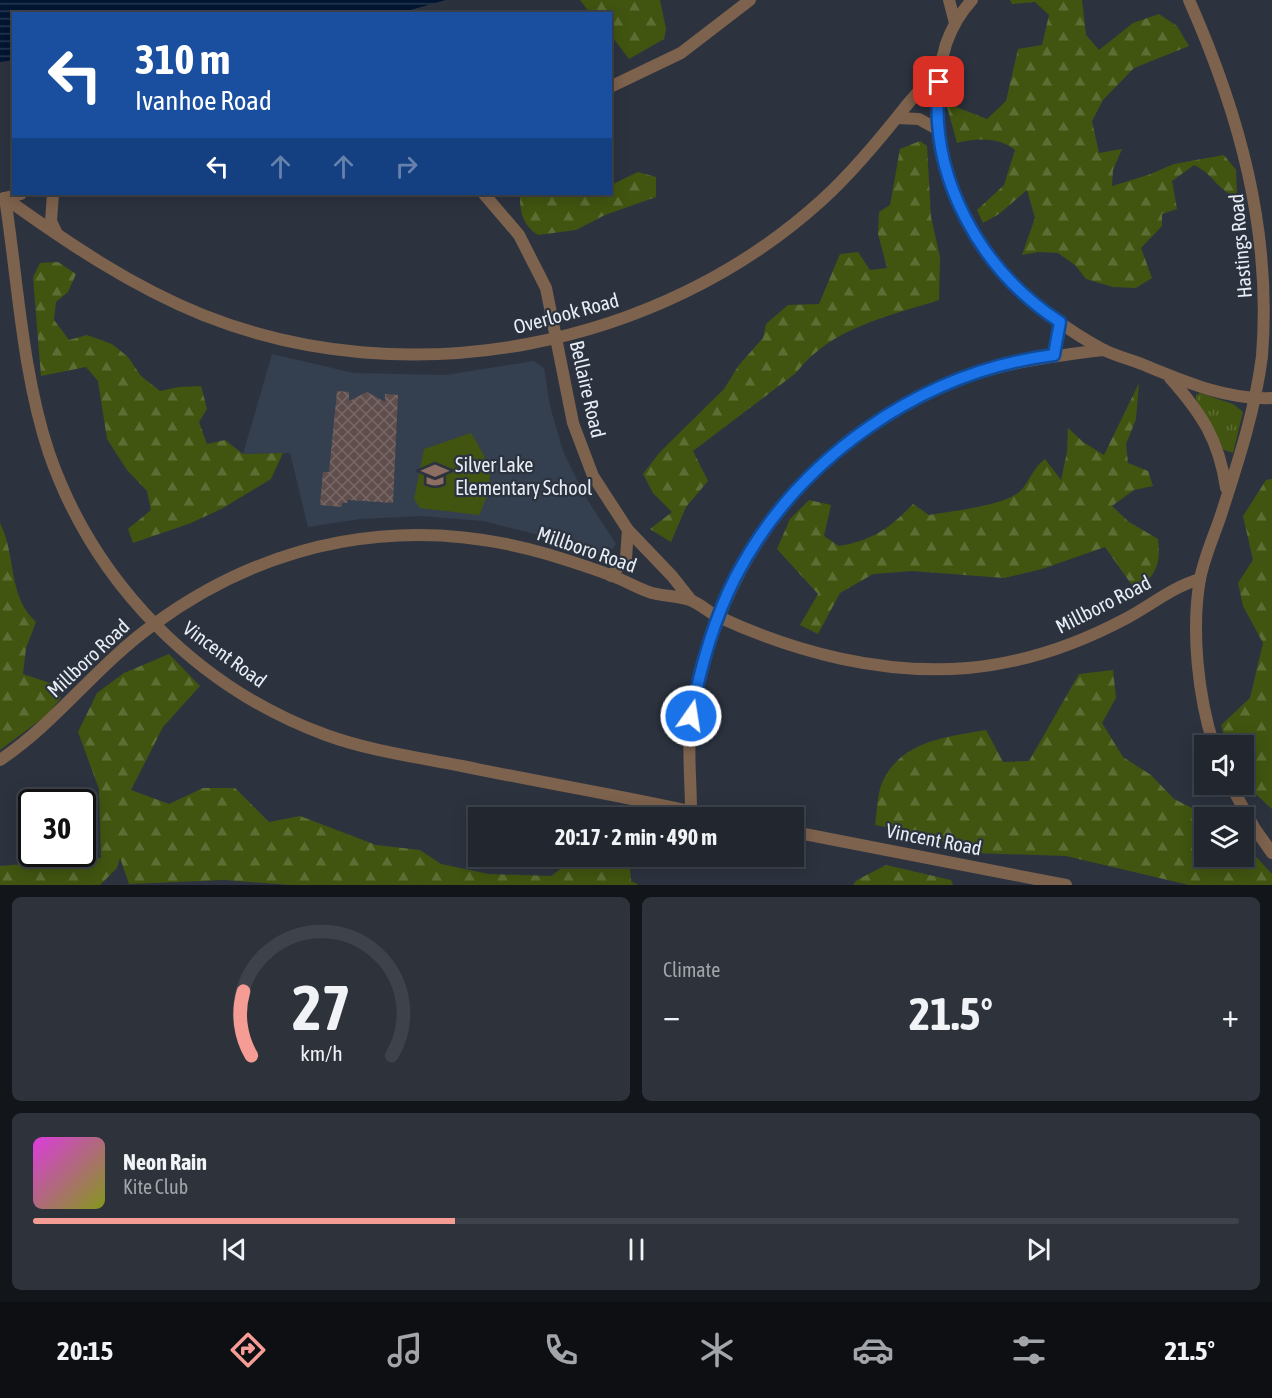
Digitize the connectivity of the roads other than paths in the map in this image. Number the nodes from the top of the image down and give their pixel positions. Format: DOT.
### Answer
graph roads {
  1 [pos="750,0"];
  2 [pos="949,0"];
  3 [pos="972,0"];
  4 [pos="1189,0"];
  5 [pos="955,22"];
  6 [pos="941,63"];
  7 [pos="612,86"];
  8 [pos="897,118"];
  9 [pos="938,129"];
  10 [pos="53,195"];
  11 [pos="485,195"];
  12 [pos="3,199"];
  13 [pos="58,236"];
  14 [pos="1060,322"];
  15 [pos="556,339"];
  16 [pos="1104,350"];
  17 [pos="1054,355"];
  18 [pos="1169,377"];
  19 [pos="1255,398"];
  20 [pos="1272,398"];
  21 [pos="1227,496"];
  22 [pos="628,530"];
  23 [pos="611,576"];
  24 [pos="1200,579"];
  25 [pos="691,600"];
  26 [pos="718,617"];
  27 [pos="153,624"];
  28 [pos="1211,735"];
  29 [pos="0,760"];
  30 [pos="1236,795"];
  31 [pos="670,807"];
  32 [pos="691,807"];
  33 [pos="804,834"];
  34 [pos="1272,853"];
  35 [pos="1066,885"];
  1 -- 7 [label="street"];
  2 -- 5 [label="street"];
  3 -- 5 [label="street, Overlook Road"];
  4 -- 19 [label="street, Hastings Road"];
  5 -- 6 [label="street, Overlook Road"];
  6 -- 8 [label="street, Overlook Road"];
  6 -- 9 [label="street"];
  8 -- 9 [label="street"];
  8 -- 15 [label="street, Overlook Road"];
  9 -- 14 [label="street"];
  10 -- 13 [label="street"];
  11 -- 15 [label="street, Bellaire Road"];
  12 -- 13 [label="street, Overlook Road"];
  12 -- 27 [label="street, Vincent Road"];
  13 -- 15 [label="street, Overlook Road"];
  14 -- 16 [label="street"];
  14 -- 17 [label="street"];
  15 -- 22 [label="street, Bellaire Road"];
  16 -- 17 [label="street"];
  16 -- 18 [label="street"];
  17 -- 26 [label="street"];
  18 -- 19 [label="street"];
  18 -- 21 [label="street, Hastings Road"];
  19 -- 20 [label="street"];
  19 -- 21 [label="street, Hastings Road"];
  21 -- 24 [label="street, Hastings Road"];
  22 -- 23 [label="street"];
  22 -- 25 [label="street, Bellaire Road"];
  23 -- 25 [label="street, Millboro Road"];
  23 -- 27 [label="street, Millboro Road"];
  24 -- 26 [label="street, Millboro Road"];
  24 -- 28 [label="street, Hastings Road"];
  25 -- 26 [label="street, Millboro Road"];
  26 -- 32 [label="street"];
  27 -- 29 [label="street, Millboro Road"];
  27 -- 31 [label="street, Vincent Road"];
  30 -- 34 [label="street"];
  33 -- 35 [label="street, Vincent Road"];
}
